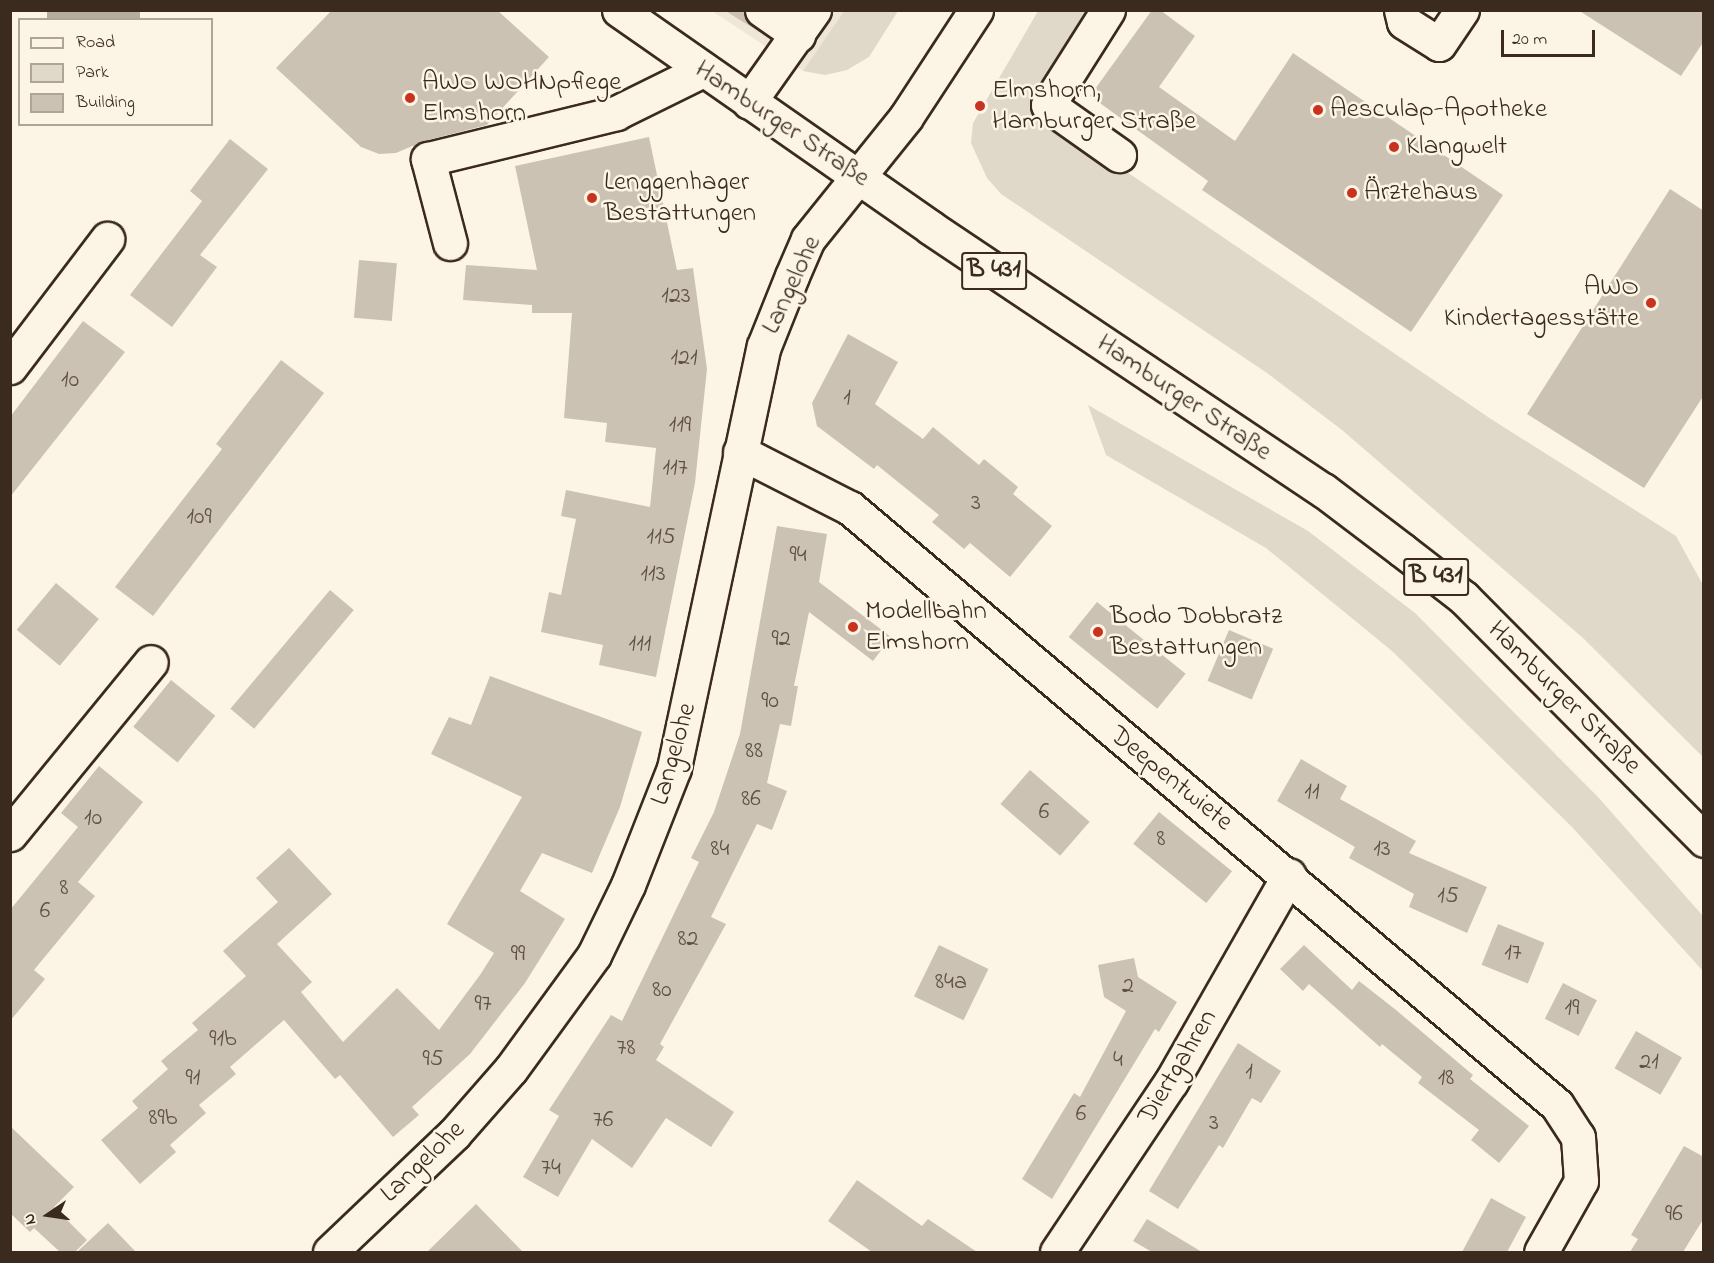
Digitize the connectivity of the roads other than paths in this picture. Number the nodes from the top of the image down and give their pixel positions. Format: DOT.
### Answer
graph roads {
  1 [pos="619,10"];
  2 [pos="762,10"];
  3 [pos="976,10"];
  4 [pos="1108,10"];
  5 [pos="1401,10"];
  6 [pos="1462,10"];
  7 [pos="806,23"];
  8 [pos="703,70"];
  9 [pos="749,102"];
  10 [pos="1119,155"];
  11 [pos="861,177"];
  12 [pos="107,239"];
  13 [pos="450,243"];
  14 [pos="10,367"];
  15 [pos="741,452"];
  16 [pos="151,662"];
  17 [pos="10,834"];
  18 [pos="1704,840"];
  19 [pos="1289,875"];
  20 [pos="330,1252"];
  21 [pos="1057,1252"];
  22 [pos="1540,1252"];
  1 -- 8 [label="street, Hamburger Straße / B 431"];
  2 -- 7 [label="street"];
  3 -- 11 [label="street, Langelohe"];
  4 -- 10 [label="street"];
  5 -- 6 [label="street"];
  7 -- 9 [label="street"];
  8 -- 9 [label="street, Hamburger Straße / B 431"];
  8 -- 13 [label="street"];
  9 -- 11 [label="street, Hamburger Straße / B 431"];
  11 -- 15 [label="street, Langelohe"];
  11 -- 18 [label="street, Hamburger Straße / B 431"];
  12 -- 14 [label="street"];
  15 -- 19 [label="street, Deepentwiete"];
  15 -- 20 [label="street, Langelohe"];
  16 -- 17 [label="street"];
  19 -- 21 [label="street, Diertgahren"];
  19 -- 22 [label="street, Deepentwiete"];
}
